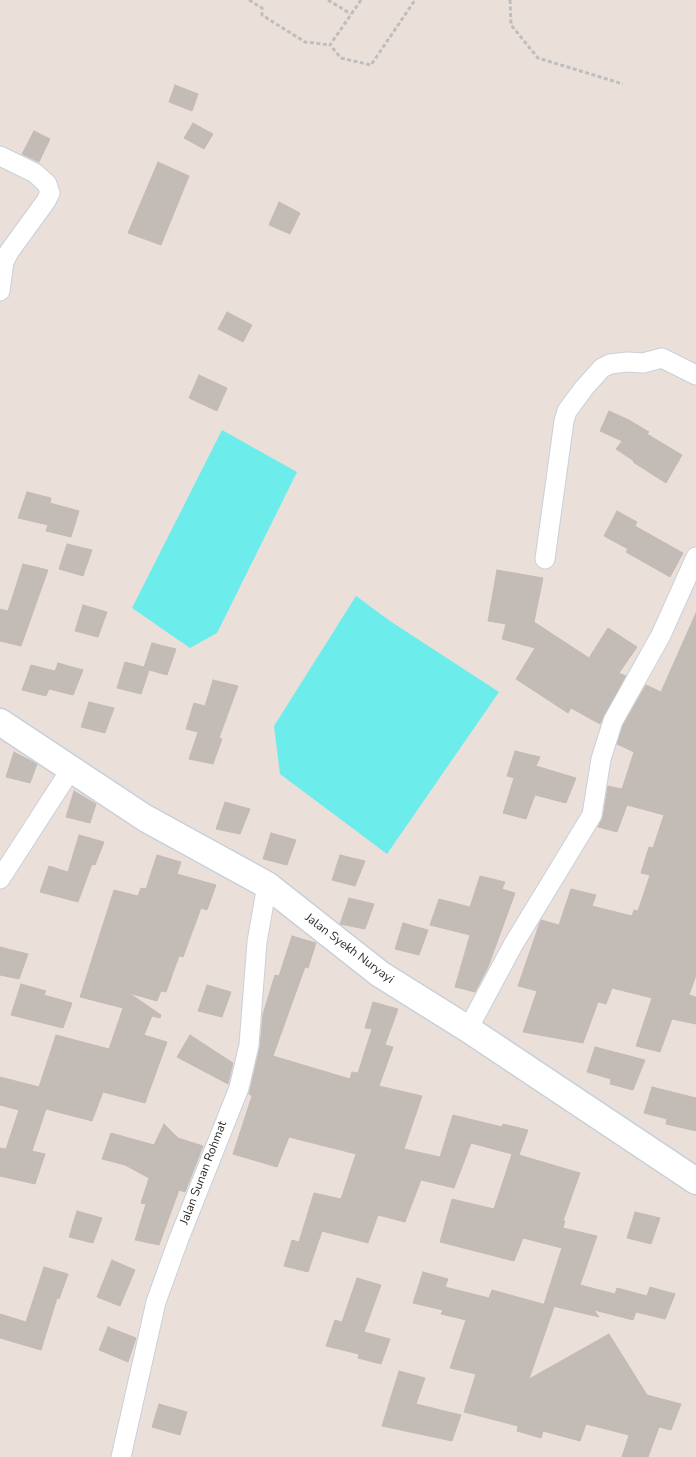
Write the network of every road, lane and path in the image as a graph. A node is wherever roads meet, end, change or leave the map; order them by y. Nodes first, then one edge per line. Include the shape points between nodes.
1 (248, 0) edge
2 (328, 0) edge
3 (362, 0) edge
4 (415, 0) edge
5 (510, 0) edge
6 (351, 14) junction
7 (330, 45) junction
8 (623, 84) dead end
9 (0, 156) edge
10 (0, 291) edge
11 (696, 375) edge
12 (696, 557) edge
13 (545, 558) dead end
14 (0, 722) edge
15 (71, 769) junction
16 (0, 879) edge
17 (267, 885) junction
18 (468, 1029) junction
19 (696, 1181) edge
20 (121, 1457) edge

1 - 7 path via 262,8 262,15 305,42
2 - 6 path
3 - 6 path
4 - 7 path via 371,64 341,58
5 - 8 path via 511,25 538,58
6 - 7 path
9 - 10 street via 34,173 47,184 50,193 9,252 4,262
11 - 13 street via 662,358 642,363 627,362 602,368 584,388 567,410 564,421
12 - 18 street via 662,635 613,721 601,759 592,814 513,945
14 - 15 main road, Jalan Syekh Nuryayi
15 - 16 street
15 - 17 main road, Jalan Syekh Nuryayi via 146,818
17 - 18 main road, Jalan Syekh Nuryayi via 380,974
17 - 20 street, Jalan Sunan Rohmat via 257,942 249,1045 239,1088 156,1302
18 - 19 main road, Jalan Syekh Nuryayi

